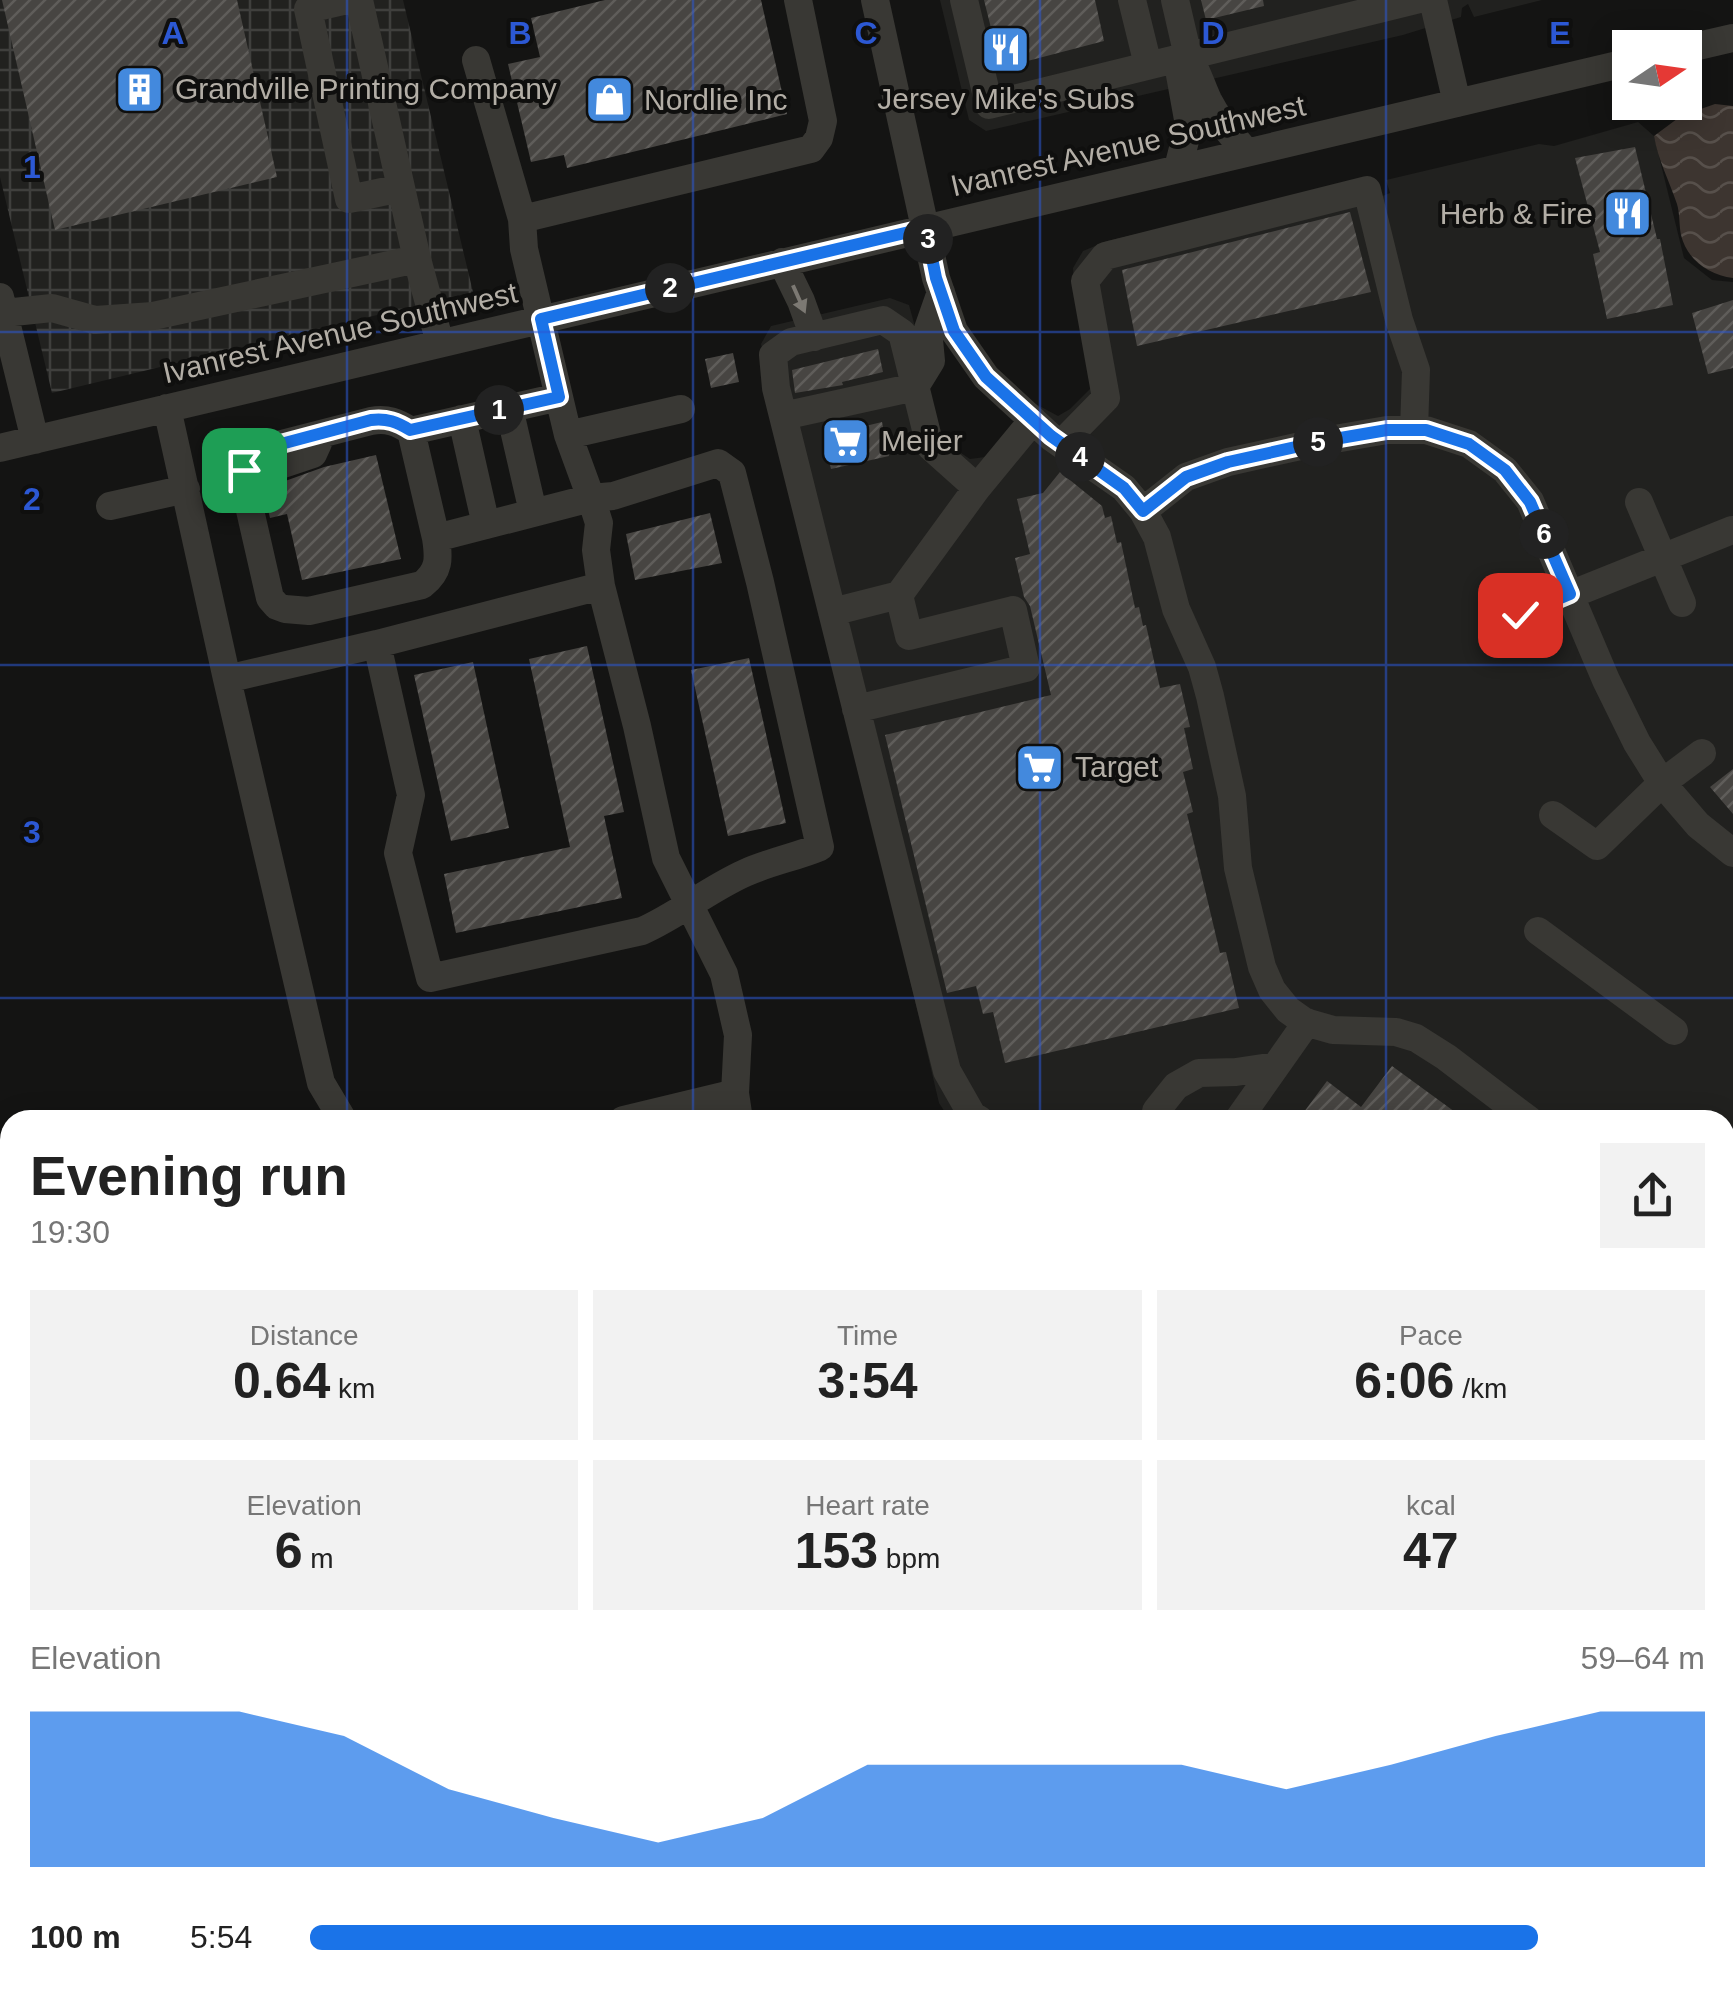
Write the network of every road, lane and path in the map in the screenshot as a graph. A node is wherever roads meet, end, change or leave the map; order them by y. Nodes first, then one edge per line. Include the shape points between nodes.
1 (347, 0) edge
2 (359, 0) edge
3 (798, 0) edge
4 (875, 0) edge
5 (964, 0) edge
6 (1132, 0) edge
7 (1175, 0) edge
8 (1416, 0) edge
9 (1434, 0) edge
10 (1733, 38) edge
11 (1702, 46) edge
12 (1188, 56) junction
13 (476, 60) dead end
14 (1148, 66) junction
15 (1612, 66) edge
16 (1457, 103) junction
17 (1246, 152) junction
18 (1178, 168) junction
19 (401, 188) junction
20 (522, 219) junction
21 (926, 228) junction
22 (416, 259) junction
23 (782, 262) junction
24 (941, 292) junction
25 (2, 304) edge
26 (541, 319) junction
27 (814, 337) junction
28 (440, 343) junction
29 (914, 386) junction
30 (559, 397) junction
31 (167, 408) junction
32 (509, 408) junction
33 (681, 409) dead end
34 (783, 416) junction
35 (462, 419) junction
36 (1033, 420) junction
37 (410, 430) junction
38 (1414, 430) junction
39 (568, 435) junction
40 (35, 440) junction
41 (1061, 444) junction
42 (0, 448) edge
43 (186, 488) junction
44 (977, 488) junction
45 (590, 498) junction
46 (1640, 502) dead end
47 (110, 506) dead end
48 (1143, 511) junction
49 (533, 512) junction
50 (486, 524) junction
51 (1732, 530) edge
52 (436, 538) junction
53 (1662, 557) junction
54 (601, 586) junction
55 (1570, 594) junction
56 (898, 595) junction
57 (1682, 603) dead end
58 (832, 612) junction
59 (1520, 615) dead end
60 (378, 644) junction
61 (227, 679) junction
62 (856, 709) junction
63 (1702, 753) dead end
64 (1662, 783) junction
65 (1553, 814) dead end
66 (1733, 853) edge
67 (690, 905) junction
68 (1538, 930) dead end
69 (1306, 1022) junction
70 (1674, 1031) dead end
71 (1276, 1066) junction
72 (737, 1107) edge
73 (337, 1110) edge
74 (711, 1110) edge
75 (969, 1110) edge
76 (1157, 1110) edge
77 (1245, 1110) edge
78 (1515, 1110) edge

1 - 19 street via 308,9 348,199
2 - 19 street
3 - 20 street via 823,121 811,149
4 - 21 street
5 - 14 street via 989,105
6 - 14 street
7 - 12 street
8 - 12 street
9 - 16 street
10 - 11 street
12 - 14 street
12 - 17 street via 1222,123
12 - 18 street via 1180,75 1188,124
13 - 20 street
15 - 16 street, Ivanrest Avenue Southwest
16 - 17 street, Ivanrest Avenue Southwest
17 - 18 street, Ivanrest Avenue Southwest
18 - 21 street, Ivanrest Avenue Southwest
19 - 22 street
20 - 26 street
21 - 23 street, Ivanrest Avenue Southwest
21 - 24 street
22 - 25 street via 153,316 96,320
22 - 28 street
23 - 26 street, Ivanrest Avenue Southwest
23 -> 27 street
24 - 29 street via 928,328 931,361
24 - 36 street via 954,331 986,377
25 - 40 street
26 - 28 street, Ivanrest Avenue Southwest
26 - 30 street
27 - 29 street via 883,320 902,333
27 - 34 street via 772,354
28 - 31 street, Ivanrest Avenue Southwest
29 - 34 street
29 - 44 street via 930,446
30 - 32 street
30 - 39 street
31 - 40 street, Ivanrest Avenue Southwest
31 - 43 street
32 - 35 street
32 - 49 street
33 - 39 street
34 - 58 street
35 - 37 street
35 - 50 street
36 - 41 street
36 - 44 street
37 - 52 street
37 - 52 street via 383,419 255,452 247,460 244,477 270,598 285,609 309,611 422,585 436,572
38 - 41 street via 1416,370 1367,190 1105,256 1085,280 1106,398
38 - 48 street via 1228,462 1186,477
38 - 55 street via 1469,444 1505,470 1530,502
39 - 45 street
40 - 42 street, Ivanrest Avenue Southwest
41 - 48 street via 1124,488
43 - 47 street
43 - 61 street
44 - 56 street
45 - 49 street
45 - 54 street via 599,523
45 - 67 street via 718,463 732,473 760,582 820,847 745,873
46 - 53 street
48 - 69 street via 1210,696 1262,967 1272,990
49 - 50 street
50 - 52 street
51 - 53 street
53 - 55 street
53 - 57 street
54 - 60 street
54 - 67 street via 666,858
55 - 59 street
55 - 64 street via 1606,680
56 - 58 street
56 - 62 street via 908,636 1013,610 1026,668
58 - 62 street
60 - 61 street
60 - 67 street via 411,795 398,853 430,978 642,930
61 - 73 street via 321,1084
62 - 75 street via 946,1072
63 - 64 street
64 - 65 street via 1597,846
64 - 66 street via 1698,826
67 - 72 street via 724,974 738,1035
68 - 70 street
69 - 71 street
69 - 78 street via 1416,1038
71 - 76 street via 1199,1073 1176,1086
71 - 77 street
72 - 74 street

